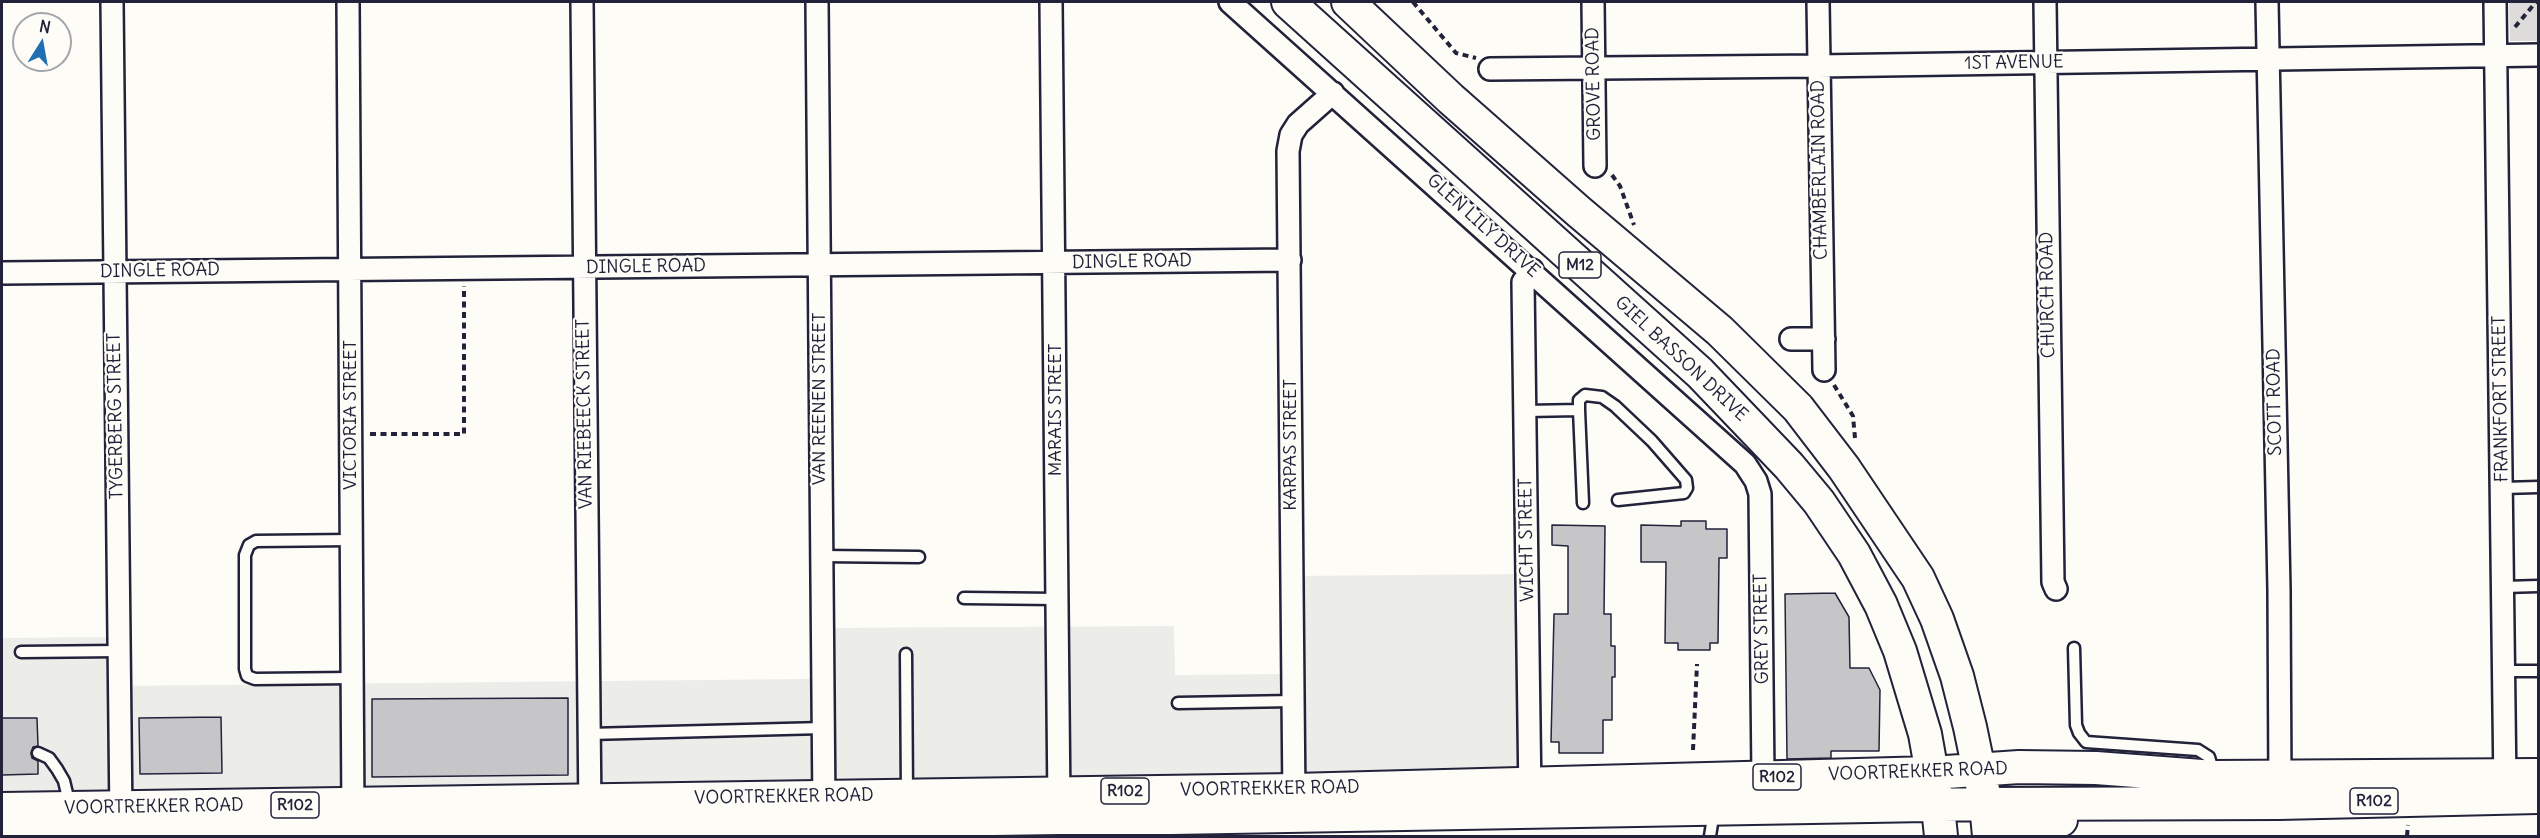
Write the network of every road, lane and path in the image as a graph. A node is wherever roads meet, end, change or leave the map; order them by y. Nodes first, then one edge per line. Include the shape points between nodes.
1 (112, 2) edge
2 (348, 2) edge
3 (582, 2) edge
4 (817, 2) edge
5 (1052, 2) edge
6 (1230, 2) edge
7 (1287, 2) edge
8 (1348, 2) edge
9 (1413, 2) edge
10 (1593, 2) edge
11 (1818, 2) edge
12 (2045, 2) edge
13 (2267, 2) edge
14 (2495, 2) edge
15 (2536, 2) edge
16 (2511, 32) dead end
17 (2495, 56) junction
18 (2538, 56) edge
19 (2268, 59) junction
20 (2045, 62) junction
21 (1486, 63) joint
22 (1818, 66) junction
23 (1594, 68) junction
24 (1334, 93) junction
25 (1601, 167) joint
26 (1636, 235) dead end
27 (1290, 260) junction
28 (1055, 263) junction
29 (819, 265) junction
30 (464, 268) junction
31 (584, 268) junction
32 (350, 269) junction
33 (1532, 270) junction
34 (114, 272) junction
35 (2, 273) edge
36 (1791, 339) dead end
37 (1824, 339) junction
38 (1829, 374) joint
39 (1579, 410) junction
40 (1526, 411) junction
41 (351, 435) junction
42 (1855, 442) dead end
43 (1756, 481) joint
44 (2538, 487) edge
45 (2502, 488) junction
46 (1618, 500) dead end
47 (1583, 503) dead end
48 (352, 540) junction
49 (820, 556) junction
50 (919, 557) dead end
51 (2538, 586) edge
52 (2504, 587) junction
53 (2056, 588) dead end
54 (964, 597) dead end
55 (1057, 599) junction
56 (2074, 648) dead end
57 (119, 651) junction
58 (21, 652) dead end
59 (906, 654) dead end
60 (1698, 664) dead end
61 (2504, 671) junction
62 (2538, 671) edge
63 (352, 678) junction
64 (1293, 701) junction
65 (1178, 703) dead end
66 (823, 728) junction
67 (589, 734) junction
68 (1693, 750) dead end
69 (38, 753) dead end
70 (1978, 770) junction
71 (1932, 773) junction
72 (2538, 774) edge
73 (1763, 777) junction
74 (2215, 777) junction
75 (2505, 786) junction
76 (2280, 790) junction
77 (907, 795) junction
78 (2538, 797) edge
79 (1530, 798) junction
80 (1294, 803) junction
81 (2153, 803) junction
82 (1986, 804) junction
83 (1059, 806) junction
84 (70, 808) junction
85 (2, 809) edge
86 (590, 813) junction
87 (1171, 815) edge
88 (353, 817) junction
89 (824, 818) edge
90 (1939, 822) edge
91 (2408, 823) dead end
92 (278, 824) edge
93 (1712, 824) edge
94 (109, 827) edge
95 (622, 831) edge
96 (493, 832) edge
97 (2, 834) edge
98 (1989, 837) edge
99 (2012, 837) edge
100 (2407, 837) edge

1 - 34 street, TYGERBERG STREET
2 - 32 street, VICTORIA STREET
3 - 31 street, VAN RIEBEECK STREET
4 - 29 street, VAN REENEN STREET
5 - 28 street, MARAIS STREET
6 - 24 street, GLEN LILY DRIVE
7 - 71 main road, GIEL BASSON DRIVE / M12 via 1700,373 1804,484 1854,554 1881,605 1900,651 1925,734
8 - 70 main road, M12 via 1485,129 1720,331 1798,408 1918,578 1957,676
9 - 21 path via 1456,54
10 - 23 street, GROVE ROAD
11 - 22 street, CHAMBERLAIN ROAD
12 - 20 street, CHURCH ROAD
13 - 19 street, SCOTT ROAD
14 - 17 street, FRANKFORT STREET
15 - 16 path
17 - 18 street, 1ST AVENUE
17 - 19 street, 1ST AVENUE
17 - 45 street, FRANKFORT STREET
19 - 20 street, 1ST AVENUE
19 - 76 street, SCOTT ROAD
20 - 22 street, 1ST AVENUE
20 - 53 street, CHURCH ROAD
21 - 23 street, 1ST AVENUE
22 - 23 street, 1ST AVENUE
22 - 37 street, CHAMBERLAIN ROAD
23 - 25 street, GROVE ROAD
24 - 27 street, KARPAS STREET via 1291,135
24 - 33 street, GLEN LILY DRIVE
25 - 26 path via 1620,186
27 - 28 street, DINGLE ROAD
27 - 64 street, KARPAS STREET
28 - 29 street, DINGLE ROAD
28 - 55 street, MARAIS STREET
29 - 31 street, DINGLE ROAD
29 - 49 street, VAN REENEN STREET
30 - 31 street, DINGLE ROAD
30 - 32 street, DINGLE ROAD
30 - 41 path via 464,434
31 - 67 street, VAN RIEBEECK STREET
32 - 34 street, DINGLE ROAD
32 - 41 street, VICTORIA STREET
33 - 40 street, WICHT STREET via 1522,282
33 - 43 street, GLEN LILY DRIVE via 1745,464
34 - 35 street, DINGLE ROAD
34 - 57 street, TYGERBERG STREET
36 - 37 street
37 - 38 street, CHAMBERLAIN ROAD
38 - 42 path via 1853,416
39 - 40 lane
39 - 46 lane via 1579,400 1585,395 1602,397 1652,441 1686,480 1684,493
39 - 47 lane
40 - 79 street, WICHT STREET
41 - 48 street, VICTORIA STREET
43 - 73 street, GREY STREET via 1760,495
44 - 45 lane
45 - 52 street, FRANKFORT STREET
48 - 63 street, VICTORIA STREET
48 - 63 lane via 256,541 249,545 245,555 245,669 247,676 255,679
49 - 50 lane
49 - 66 street, VAN REENEN STREET
51 - 52 lane
52 - 61 street, FRANKFORT STREET
54 - 55 lane
55 - 83 street, MARAIS STREET
56 - 74 lane via 2076,724 2086,742 2198,750 2209,757
57 - 58 lane
57 - 94 street, TYGERBERG STREET
59 - 77 lane
60 - 68 path
61 - 62 lane
61 - 75 street, FRANKFORT STREET
63 - 88 street, VICTORIA STREET
64 - 65 lane
64 - 80 street, KARPAS STREET
66 - 67 lane
66 - 89 street, VAN REENEN STREET
67 - 86 street, VAN RIEBEECK STREET
69 - 84 lane via 49,758 64,781
70 - 71 main road, VOORTREKKER ROAD / R102
70 - 74 main road, VOORTREKKER ROAD / R102 via 2096,768
70 - 82 main road, M12
71 - 73 main road, VOORTREKKER ROAD / R102
71 - 90 main road, M12
72 - 75 main road, VOORTREKKER ROAD / R102
73 - 79 main road, VOORTREKKER ROAD / R102
74 - 76 main road, VOORTREKKER ROAD / R102
75 - 76 main road, VOORTREKKER ROAD / R102
75 - 78 main road, VOORTREKKER ROAD / R102
76 - 81 main road, VOORTREKKER ROAD / R102
77 - 83 main road, VOORTREKKER ROAD / R102
77 - 89 main road, VOORTREKKER ROAD / R102
79 - 80 main road, VOORTREKKER ROAD / R102
79 - 93 main road, VOORTREKKER ROAD / R102
80 - 87 main road, VOORTREKKER ROAD / R102
81 - 82 main road, VOORTREKKER ROAD / R102
81 - 99 main road via 2107,817 2026,822
82 - 90 main road, VOORTREKKER ROAD / R102
82 - 98 main road, M12
83 - 87 main road, VOORTREKKER ROAD / R102
83 - 89 main road, VOORTREKKER ROAD / R102
84 - 85 main road, VOORTREKKER ROAD / R102
84 - 94 main road, VOORTREKKER ROAD / R102
86 - 88 main road, VOORTREKKER ROAD / R102
86 - 89 main road, VOORTREKKER ROAD / R102
86 - 95 main road, VOORTREKKER ROAD / R102
86 - 96 main road, VOORTREKKER ROAD / R102
88 - 92 main road, VOORTREKKER ROAD / R102
88 - 96 main road, VOORTREKKER ROAD / R102
89 - 95 main road, VOORTREKKER ROAD / R102
90 - 93 main road, VOORTREKKER ROAD / R102
91 - 100 path
92 - 94 main road, VOORTREKKER ROAD / R102
94 - 97 main road, VOORTREKKER ROAD / R102

